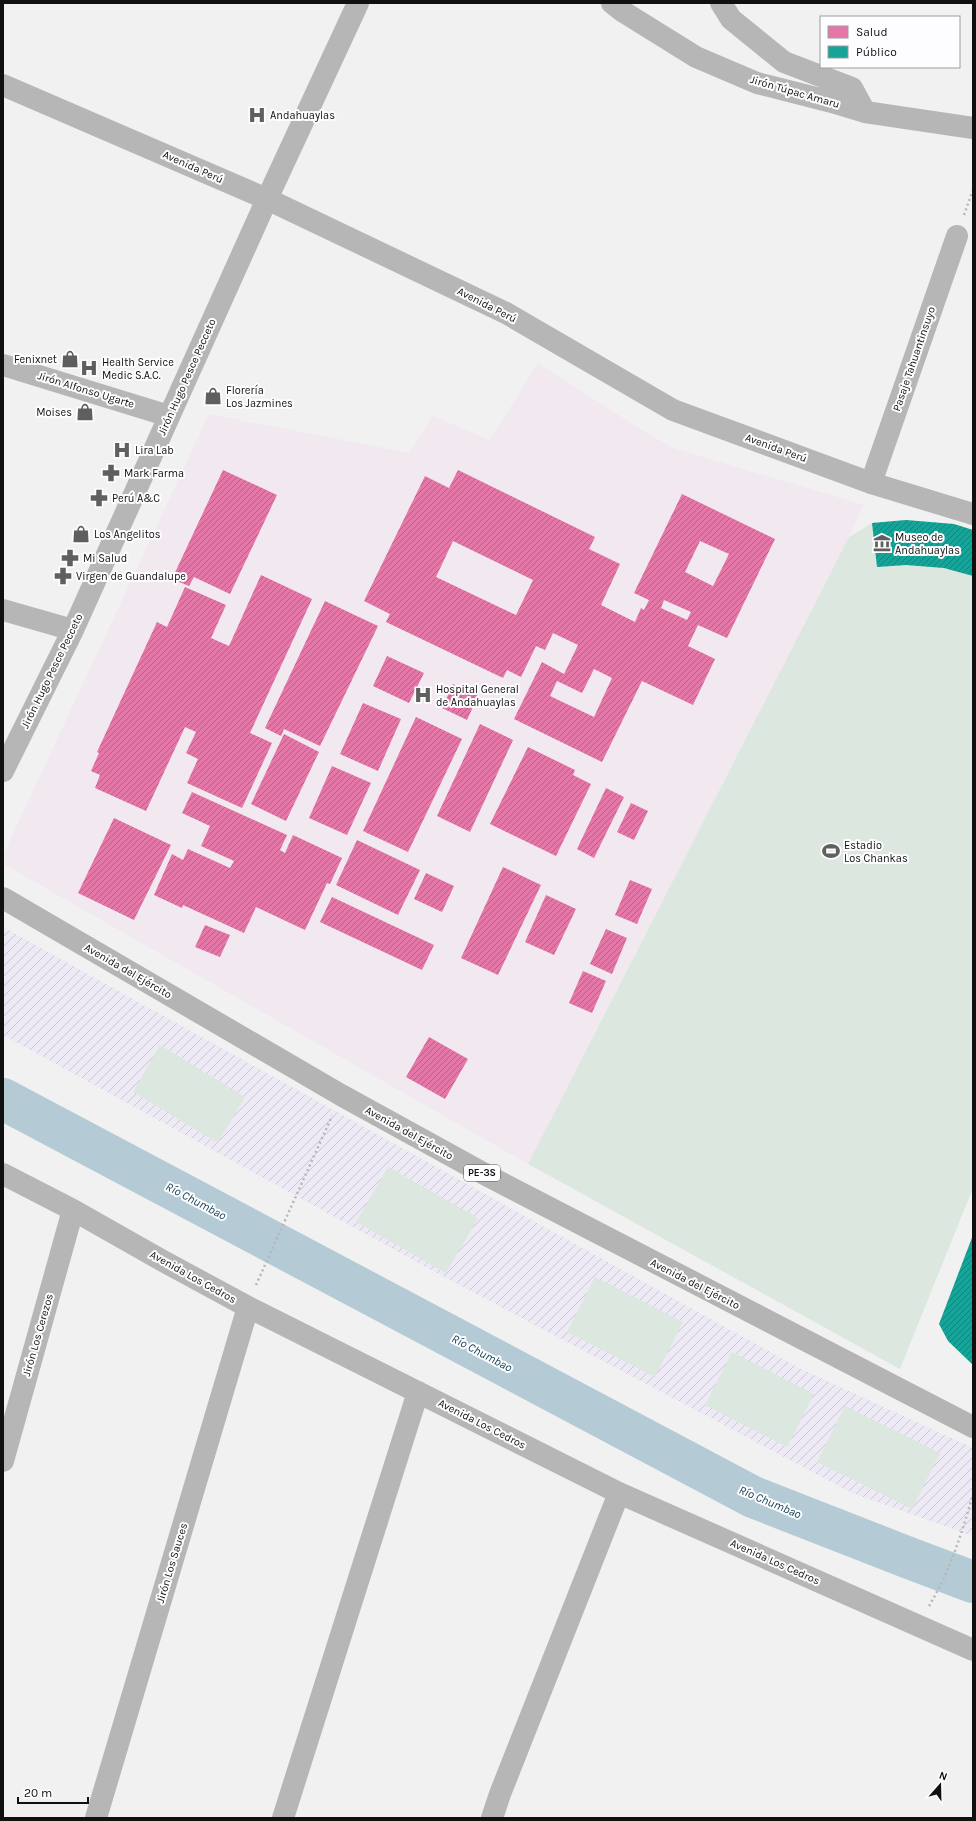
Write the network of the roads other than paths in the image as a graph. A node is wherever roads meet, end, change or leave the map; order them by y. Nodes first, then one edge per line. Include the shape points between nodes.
1 (358, 3) edge
2 (612, 3) edge
3 (721, 3) edge
4 (3, 85) edge
5 (865, 112) junction
6 (973, 128) edge
7 (267, 199) junction
8 (957, 236) dead end
9 (3, 365) edge
10 (169, 416) junction
11 (871, 483) junction
12 (973, 514) edge
13 (3, 610) edge
14 (73, 630) junction
15 (3, 771) edge
16 (3, 898) edge
17 (3, 1174) edge
18 (73, 1210) junction
19 (248, 1307) junction
20 (418, 1392) junction
21 (973, 1427) edge
22 (3, 1460) edge
23 (619, 1493) junction
24 (973, 1650) edge
25 (96, 1818) edge
26 (283, 1818) edge
27 (492, 1818) edge

1 - 7 street, Jirón Hugo Pesce Pecceto
2 - 5 street, Jirón Túpac Amaru via 696,57 750,80
3 - 5 street via 731,19 784,62 852,88
4 - 7 street, Avenida Perú
5 - 6 street, Jirón Túpac Amaru
7 - 10 street, Jirón Hugo Pesce Pecceto
7 - 11 street, Avenida Perú via 506,313 673,410
8 - 11 street, Pasaje Tahuantinsuyo
9 - 10 street, Jirón Alfonso Ugarte
10 - 14 street, Jirón Hugo Pesce Pecceto
11 - 12 street, Avenida Perú
13 - 14 street
14 - 15 street, Jirón Hugo Pesce Pecceto
16 - 21 highway, Avenida del Ejército / PE-3S via 341,1095 490,1177
17 - 18 street, Avenida Los Cedros
18 - 19 street, Avenida Los Cedros
18 - 22 street, Jirón Los Cerezos
19 - 20 street, Avenida Los Cedros
19 - 25 street, Jirón Los Sauces
20 - 23 street, Avenida Los Cedros
20 - 26 street
23 - 24 street, Avenida Los Cedros
23 - 27 street

